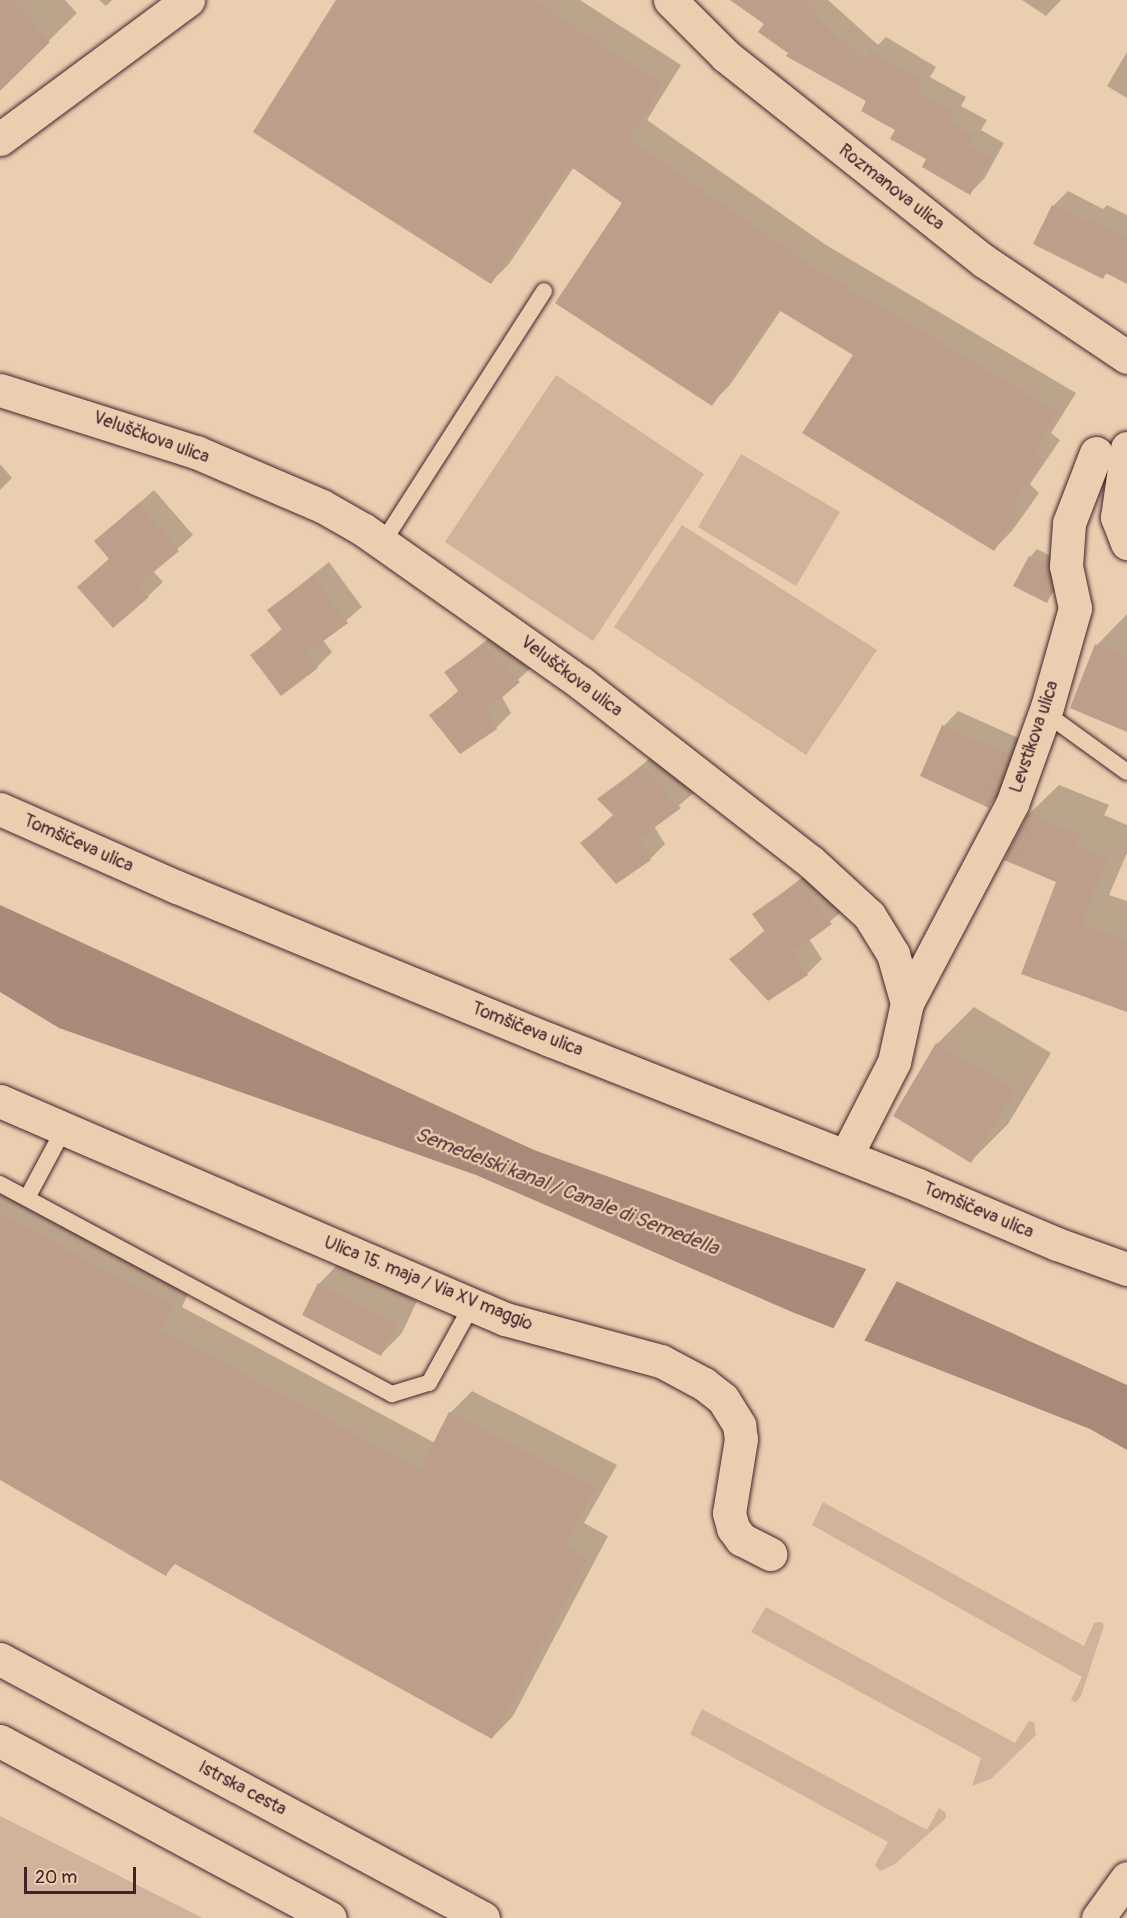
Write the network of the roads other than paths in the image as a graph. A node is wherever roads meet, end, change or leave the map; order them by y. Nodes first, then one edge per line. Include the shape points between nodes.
1 (188, 0) edge
2 (670, 0) edge
3 (0, 139) edge
4 (544, 291) dead end
5 (1127, 357) edge
6 (0, 390) edge
7 (1111, 450) edge
8 (383, 542) junction
9 (1127, 543) edge
10 (1044, 712) junction
11 (1127, 772) edge
12 (0, 809) edge
13 (907, 1003) junction
14 (0, 1101) edge
15 (63, 1131) junction
16 (846, 1156) junction
17 (0, 1184) edge
18 (27, 1198) junction
19 (1057, 1244) junction
20 (1127, 1269) edge
21 (1127, 1286) edge
22 (472, 1305) junction
23 (770, 1554) dead end
24 (0, 1659) edge
25 (5, 1746) edge
26 (1127, 1878) edge
27 (330, 1918) edge
28 (483, 1918) edge
29 (1098, 1918) edge

1 - 3 main road
2 - 5 main road, Rozmanova ulica via 726,56 984,261
4 - 8 lane
6 - 8 main road, Veluščkova ulica via 196,452 322,506
7 - 9 main road via 1117,517
7 - 10 main road, Levstikova ulica via 1069,523 1066,566 1075,608
8 - 13 main road, Veluščkova ulica via 581,683 810,861 869,915 893,954
10 - 11 lane
10 - 13 main road, Levstikova ulica via 1012,804
12 - 16 main road, Tomšičeva ulica via 177,887 550,1040
13 - 16 main road, Veluščkova ulica via 894,1062
14 - 15 main road, Ulica 15. maja / Via XV maggio
15 - 18 lane
15 - 22 main road, Ulica 15. maja / Via XV maggio
16 - 19 main road, Tomšičeva ulica
17 - 18 lane
18 - 22 lane via 392,1394 429,1383
19 - 20 main road
19 - 21 main road
22 - 23 main road, Ulica 15. maja / Via XV maggio via 505,1319 661,1361 723,1399 739,1425 741,1439 729,1513 733,1528 741,1539
24 - 28 main road, Istrska cesta
25 - 27 main road
26 - 29 main road

